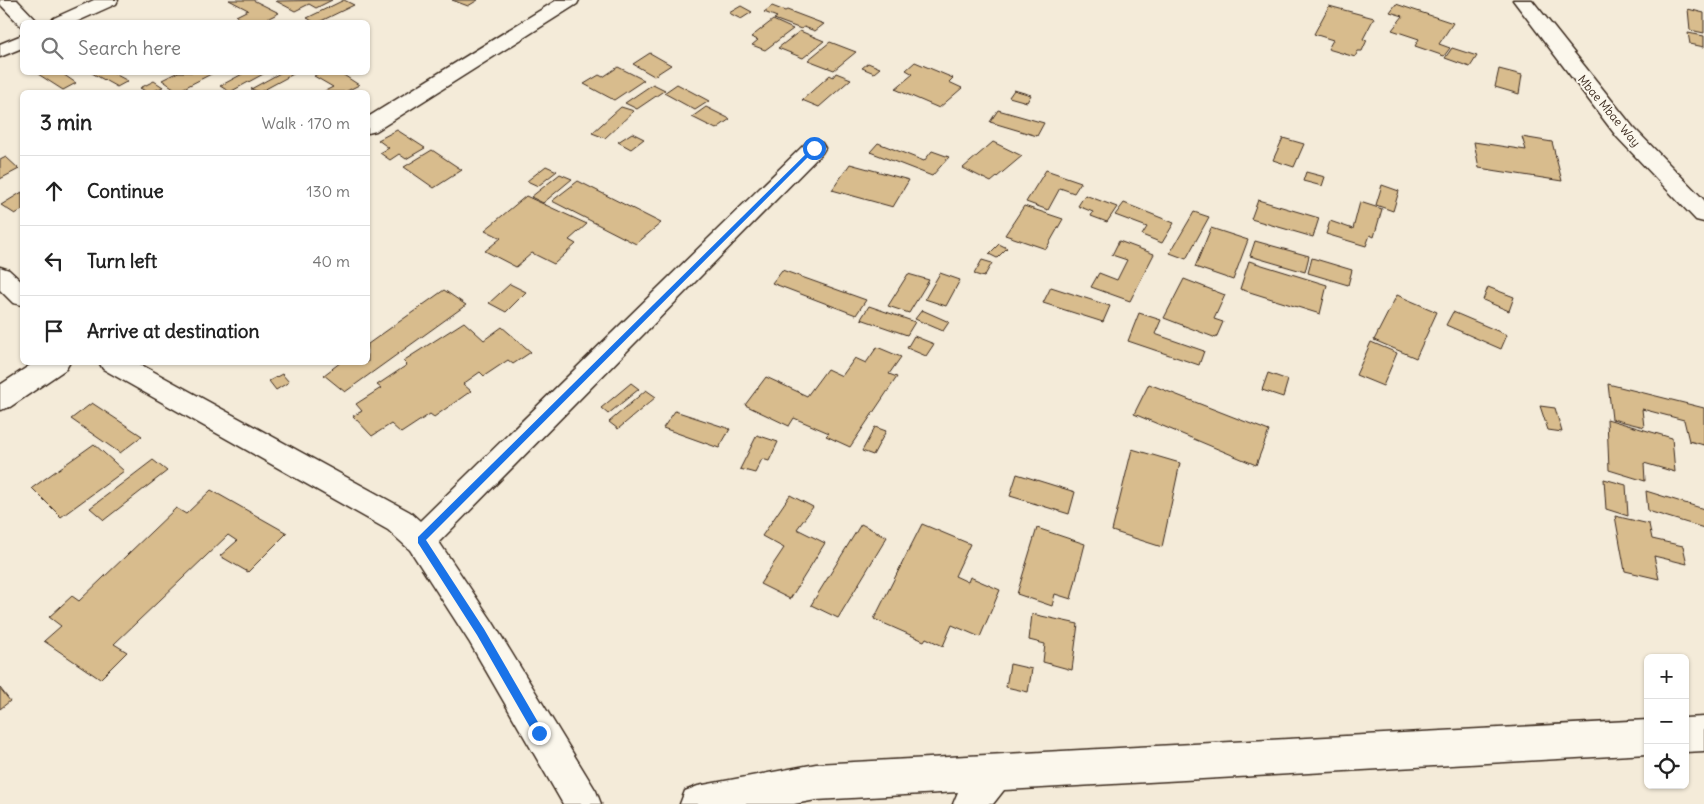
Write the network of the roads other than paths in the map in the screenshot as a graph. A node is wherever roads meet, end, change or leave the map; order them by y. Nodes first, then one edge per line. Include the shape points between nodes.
1 (7, 0) edge
2 (109, 0) edge
3 (570, 0) edge
4 (1522, 0) edge
5 (26, 20) edge
6 (65, 20) edge
7 (20, 42) edge
8 (0, 51) edge
9 (370, 125) edge
10 (814, 148) dead end
11 (1704, 214) edge
12 (0, 276) edge
13 (20, 294) edge
14 (53, 365) edge
15 (117, 365) edge
16 (0, 399) edge
17 (421, 540) junction
18 (1704, 734) edge
19 (1689, 735) edge
20 (1644, 737) edge
21 (995, 772) junction
22 (583, 804) edge
23 (698, 804) edge
24 (971, 804) edge

1 - 5 street
2 - 6 street
3 - 9 street
4 - 11 street, Mbae Mbae Way via 1625,132
7 - 8 street
10 - 17 street
12 - 13 street
14 - 16 street
15 - 17 street via 399,521
17 - 22 street via 481,632
18 - 19 street
20 - 21 street
21 - 23 street via 816,782
21 - 24 street

